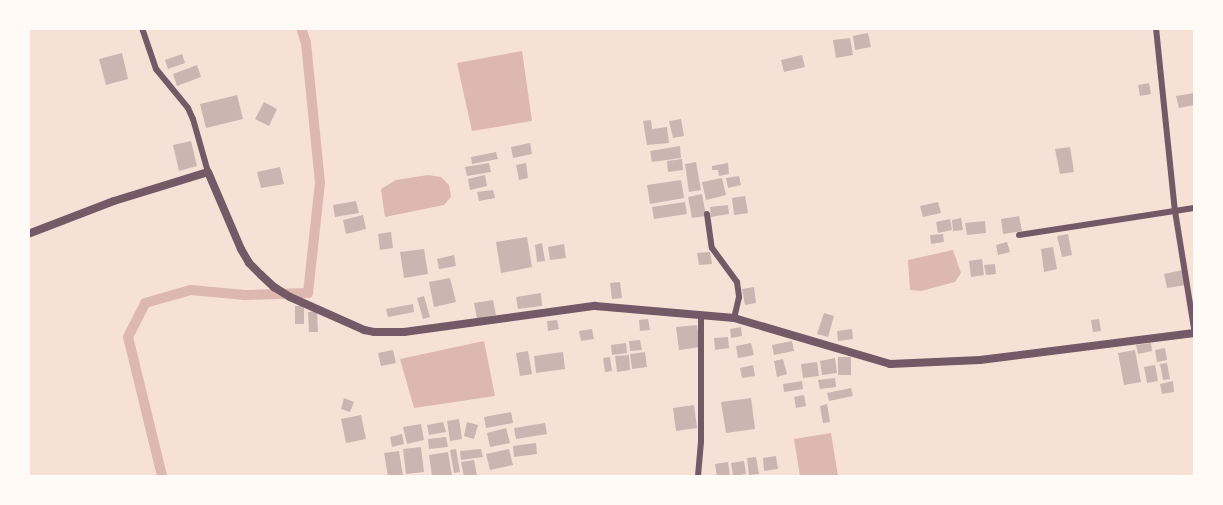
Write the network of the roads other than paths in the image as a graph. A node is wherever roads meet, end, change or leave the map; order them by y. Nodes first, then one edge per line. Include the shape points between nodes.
1 (142, 28) edge
2 (1156, 28) edge
3 (208, 172) junction
4 (1194, 208) edge
5 (1175, 212) junction
6 (707, 214) dead end
7 (28, 234) edge
8 (1019, 235) dead end
9 (701, 317) junction
10 (734, 318) junction
11 (1194, 328) edge
12 (1194, 333) edge
13 (698, 477) edge

1 - 3 street via 156,69 188,108
2 - 5 street
3 - 7 street via 114,201
3 - 9 street via 249,263 274,287 364,330 404,332 595,306
4 - 5 street
5 - 8 street
5 - 11 street
6 - 10 street via 712,248 737,282 739,297
9 - 10 street
9 - 13 street
10 - 12 street via 890,364 980,360

